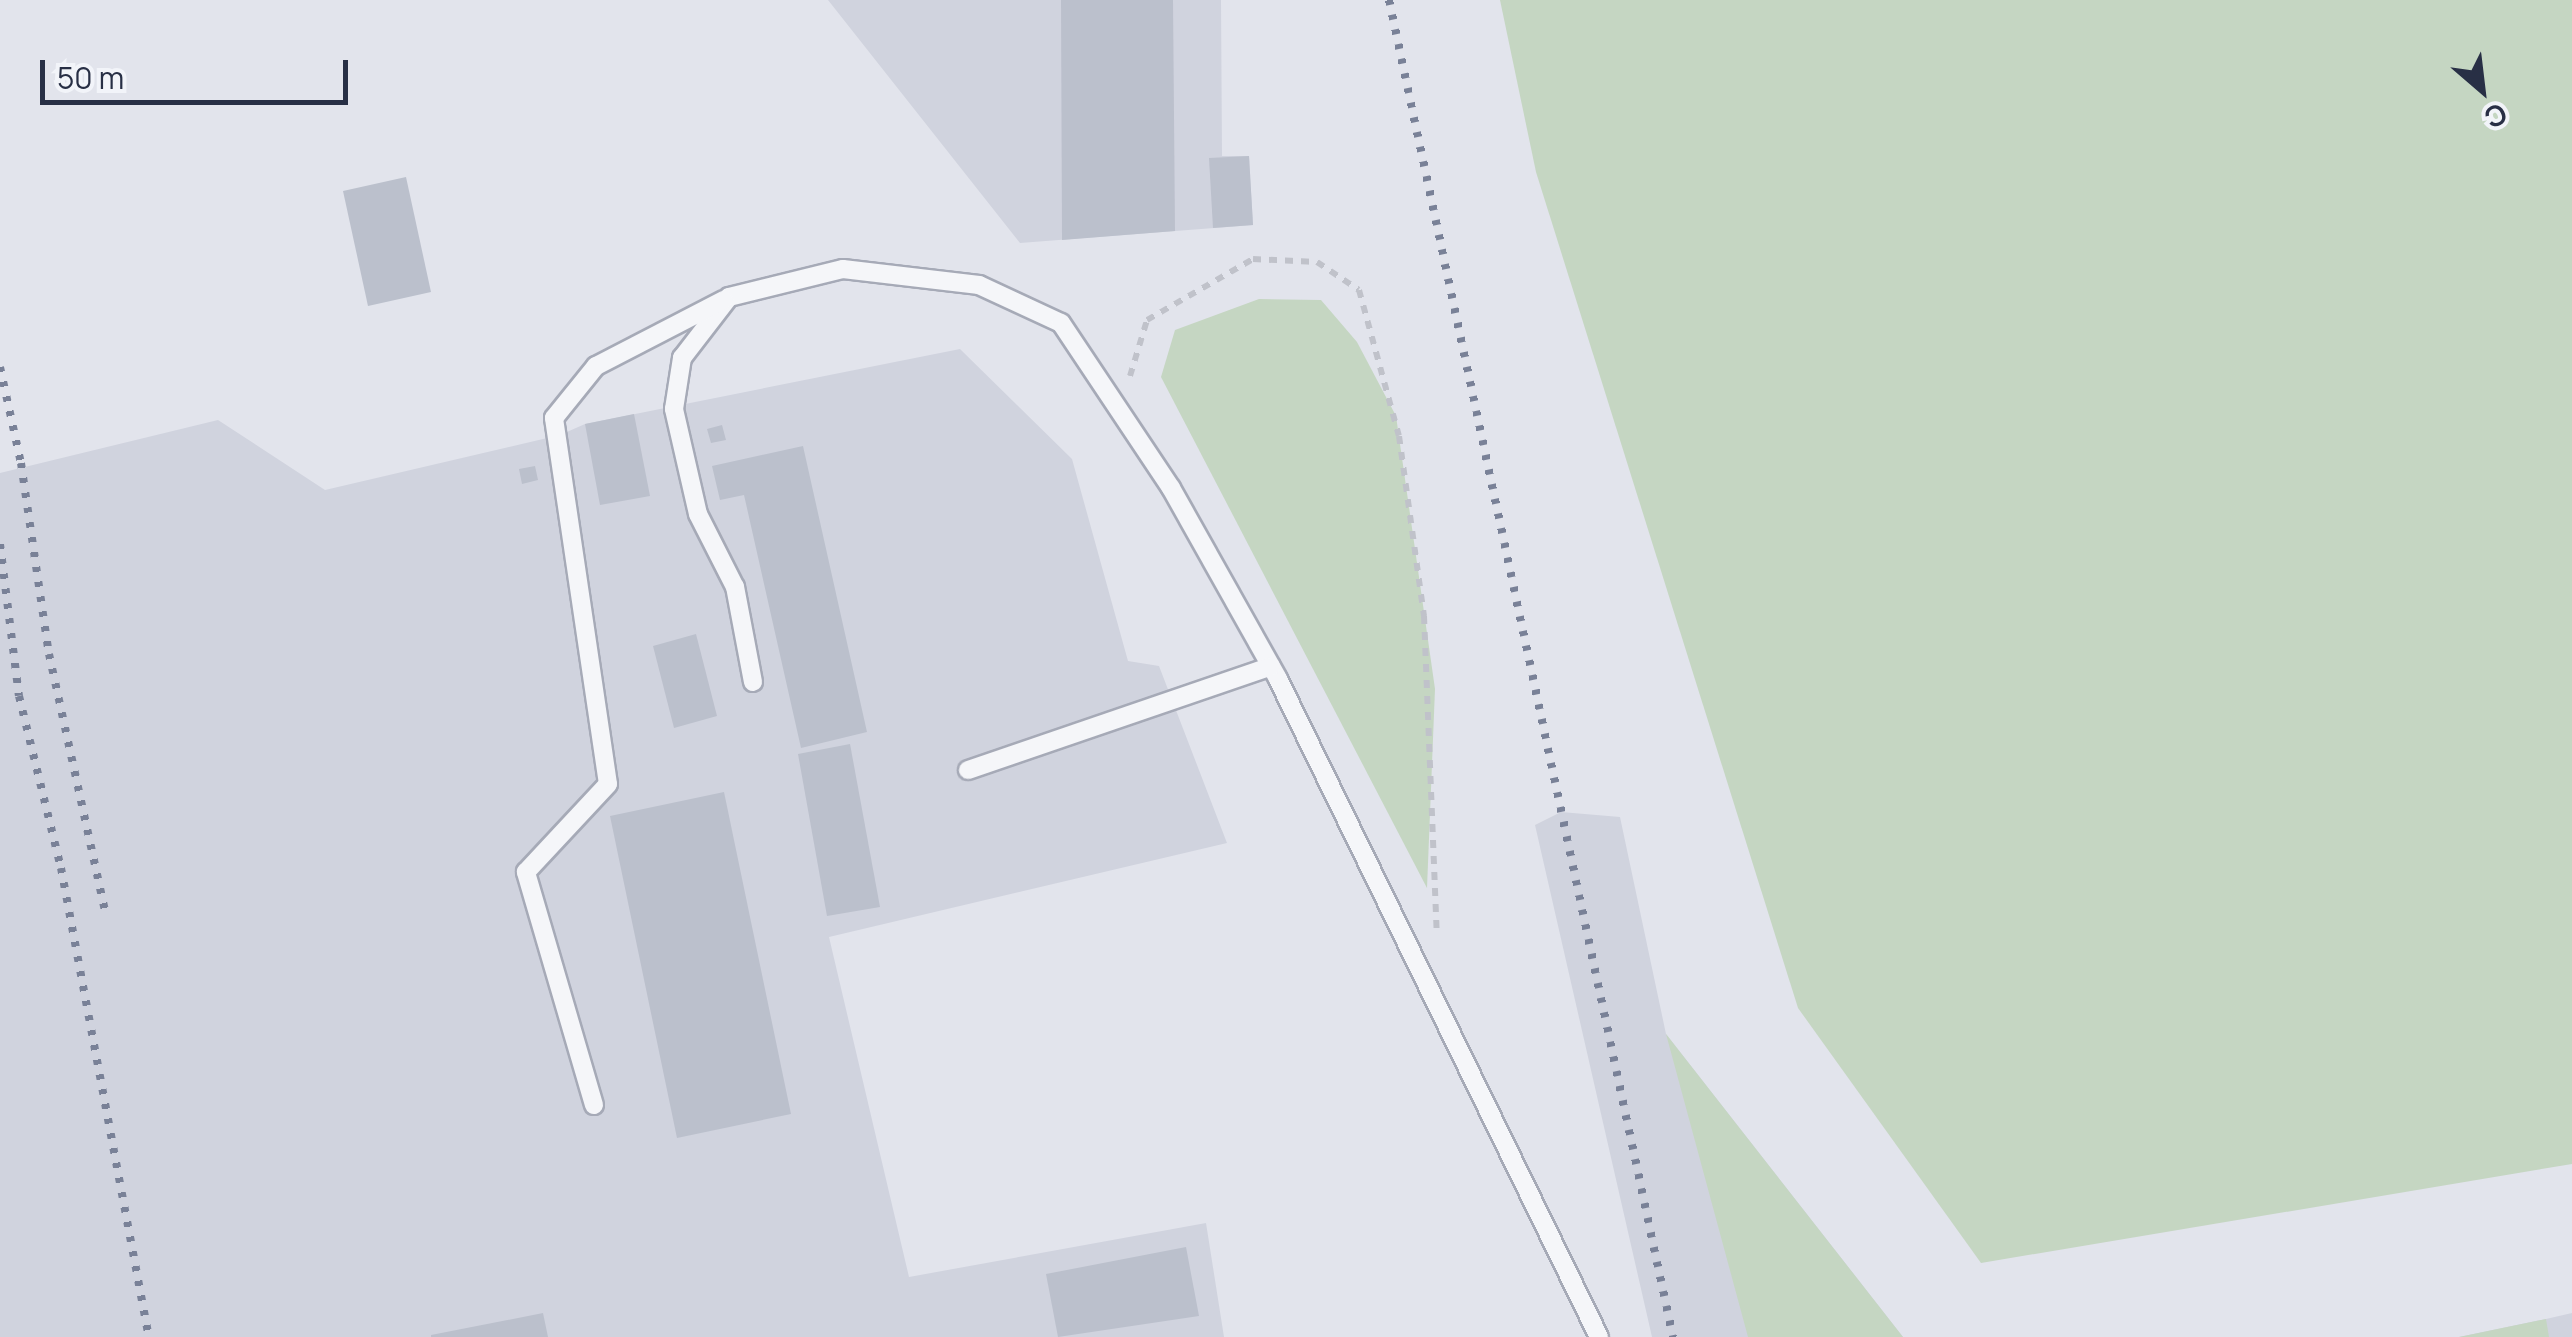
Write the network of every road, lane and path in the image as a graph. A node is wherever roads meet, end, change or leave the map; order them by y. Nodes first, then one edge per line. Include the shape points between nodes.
1 (729, 298) junction
2 (1119, 410) junction
3 (1271, 666) junction
4 (754, 682) dead end
5 (968, 770) dead end
6 (1437, 942) dead end
7 (594, 1105) dead end
8 (1599, 1337) edge

1 - 2 lane via 843,268 979,285 1060,323
1 - 4 lane via 682,358 674,408 698,514 735,588
1 - 7 lane via 596,366 554,418 608,784 526,872
2 - 3 lane
2 - 6 path via 1147,320 1253,259 1318,262 1360,290 1399,436 1424,616
3 - 5 lane
3 - 8 lane

